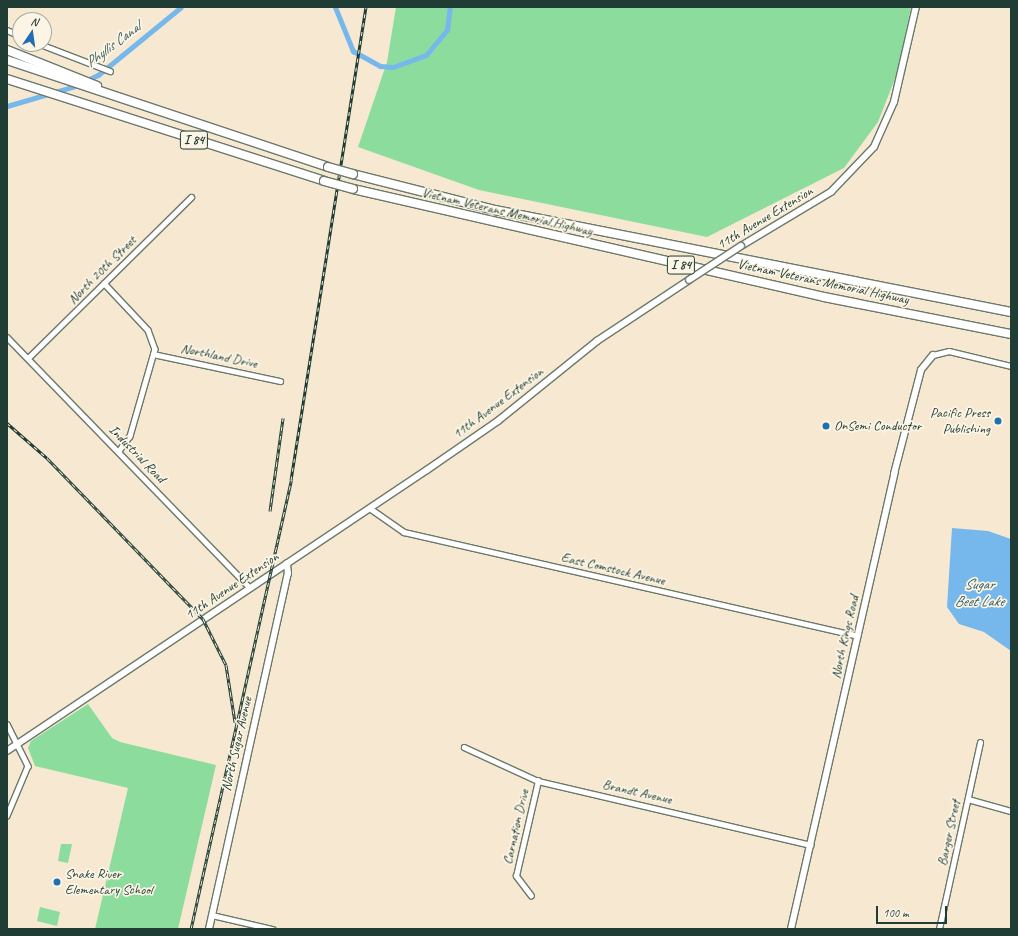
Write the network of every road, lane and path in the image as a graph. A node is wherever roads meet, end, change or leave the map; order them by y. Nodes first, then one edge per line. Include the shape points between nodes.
1 (916, 7) edge
2 (52, 49) edge
3 (7, 50) edge
4 (7, 60) edge
5 (110, 72) dead end
6 (68, 78) junction
7 (7, 79) edge
8 (7, 82) edge
9 (40, 91) junction
10 (162, 114) junction
11 (191, 197) dead end
12 (104, 283) junction
13 (1011, 312) edge
14 (1011, 334) edge
15 (7, 337) edge
16 (153, 354) junction
17 (933, 355) joint
18 (28, 358) junction
19 (1011, 366) edge
20 (280, 381) dead end
21 (119, 451) junction
22 (371, 509) junction
23 (287, 564) junction
24 (250, 588) junction
25 (857, 636) junction
26 (7, 724) edge
27 (980, 742) dead end
28 (18, 744) junction
29 (464, 747) dead end
30 (7, 751) edge
31 (538, 781) junction
32 (968, 799) junction
33 (1011, 811) edge
34 (7, 816) edge
35 (811, 845) junction
36 (531, 896) dead end
37 (212, 915) junction
38 (209, 929) edge
39 (272, 929) edge
40 (791, 929) edge
41 (939, 929) edge

1 - 22 street, 11th Avenue Extension, bridge via 894,102 874,147 837,188 741,246 597,341 498,421
2 - 5 street
3 - 6 highway
4 - 6 highway, I 84
6 - 10 highway via 95,85
6 - 10 highway, I 84 via 86,88
7 - 9 highway, Vietnam Veterans Memorial Highway / I 84
8 - 9 highway
9 - 14 highway, Vietnam Veterans Memorial Highway / I 84, bridge via 354,189 824,297
10 - 13 highway, Vietnam Veterans Memorial Highway / I 84, bridge via 328,167 495,210
11 - 12 street, North 20th Street
12 - 16 street via 148,330
12 - 18 street, North 20th Street
15 - 18 street, Industrial Road
16 - 20 street, Northland Drive
16 - 21 street via 130,436
17 - 19 street via 949,351
17 - 25 street, North Kings Road via 921,370
18 - 21 street, Industrial Road
21 - 24 street, Industrial Road
22 - 23 street, 11th Avenue Extension
22 - 25 street, East Comstock Avenue via 404,532
23 - 24 street, 11th Avenue Extension
23 - 37 street, North Sugar Avenue via 288,574
24 - 28 street, 11th Avenue Extension
25 - 35 street, North Kings Road
26 - 28 street
27 - 32 street, Barger Street
28 - 30 street, 11th Avenue Extension
28 - 34 street via 28,771
29 - 31 street, Brandt Avenue
31 - 35 street, Brandt Avenue
31 - 36 street, Carnation Drive via 516,876
32 - 33 street
32 - 41 street, Barger Street
35 - 40 street, North Kings Road
37 - 38 street, North Sugar Avenue
37 - 39 street

